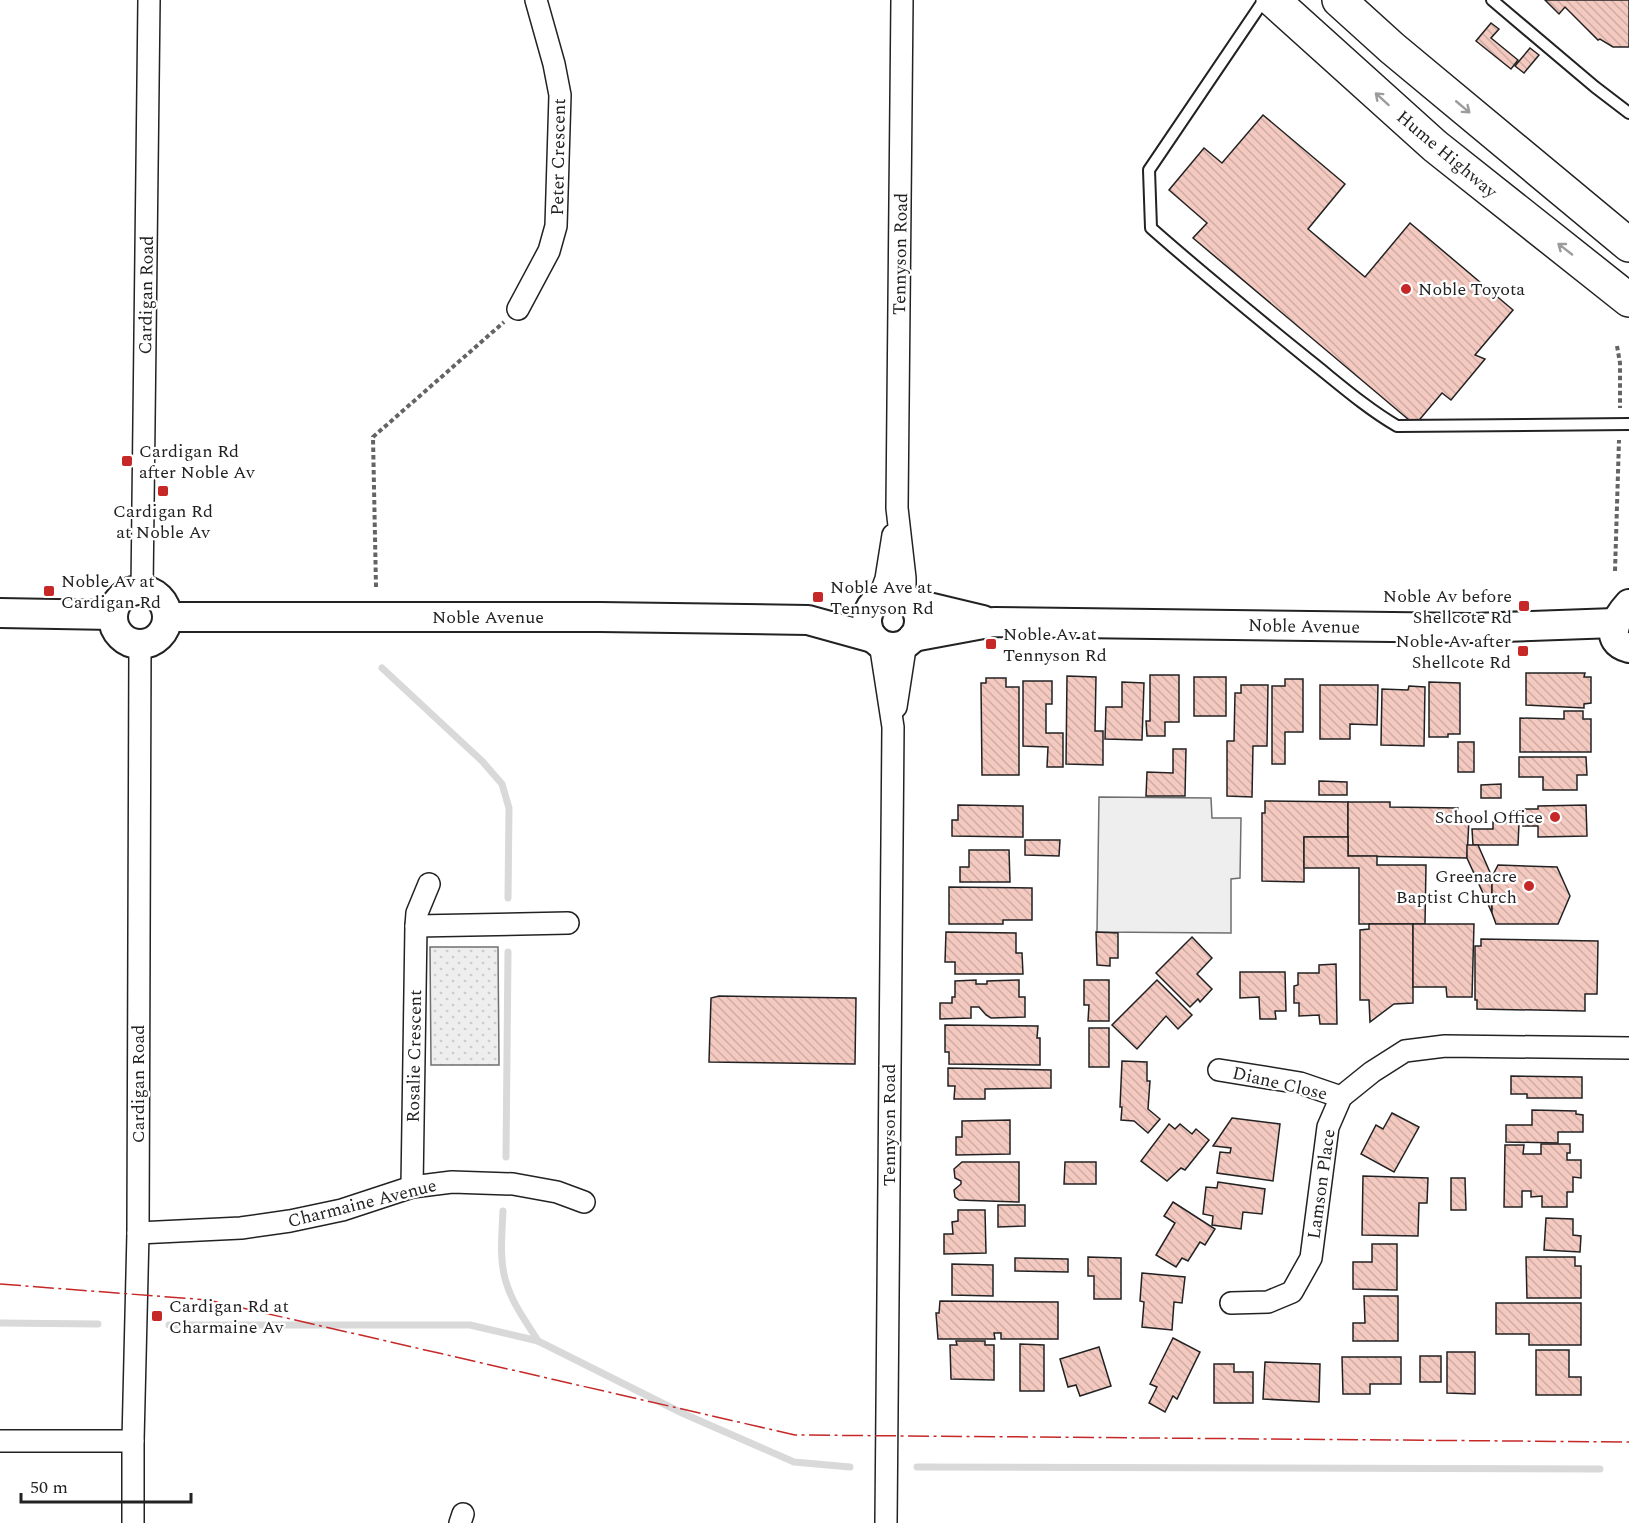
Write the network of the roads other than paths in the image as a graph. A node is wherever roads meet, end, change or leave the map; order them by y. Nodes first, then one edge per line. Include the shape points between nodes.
1 (149, 0) edge
2 (536, 0) edge
3 (902, 0) edge
4 (1264, 0) edge
5 (1273, 0) edge
6 (1339, 0) edge
7 (1492, 0) edge
8 (1629, 113) edge
9 (1629, 245) edge
10 (1629, 300) edge
11 (518, 309) road end
12 (1624, 424) edge
13 (142, 590) junction
14 (892, 601) junction
15 (0, 613) edge
16 (1622, 613) edge
17 (113, 615) junction
18 (167, 617) junction
19 (808, 620) junction
20 (993, 622) junction
21 (893, 640) junction
22 (140, 645) junction
23 (1629, 648) edge
24 (429, 884) dead end
25 (568, 923) dead end
26 (416, 926) junction
27 (1629, 1048) edge
28 (1219, 1070) dead end
29 (1341, 1097) junction
30 (411, 1187) junction
31 (584, 1202) dead end
32 (138, 1233) junction
33 (1231, 1303) dead end
34 (0, 1441) edge
35 (133, 1441) junction
36 (133, 1523) edge
37 (886, 1523) edge

1 - 13 street, Cardigan Road
2 - 11 street, Peter Crescent via 560,95 556,226 549,251
3 - 14 street, Tennyson Road via 897,508 905,578
4 - 12 lane via 1149,170 1151,228 1294,348 1397,426
10 -> 5 highway, Hume Highway via 1435,146
6 -> 9 highway
7 - 8 lane
13 - 17 street via 123,596
13 - 18 street via 160,599
14 - 19 street, Noble Avenue
14 - 20 street, Noble Avenue
14 - 21 street via 868,612 867,621 868,630
14 - 21 street via 917,611 918,620 917,629
15 - 17 street
16 - 20 street, Noble Avenue via 1473,628
16 - 23 street via 1613,629 1616,639
17 - 22 street via 119,635
18 - 19 street, Noble Avenue
18 - 22 street via 159,637
19 - 21 street, Noble Avenue
20 - 21 street, Noble Avenue
21 - 37 street, Tennyson Road
22 - 32 street, Cardigan Road
24 - 26 street, Rosalie Crescent
25 - 26 street
26 - 30 street, Rosalie Crescent
27 - 29 street, Lamson Place via 1445,1046 1405,1052
28 - 29 street, Diane Close via 1300,1083
29 - 33 street, Lamson Place via 1328,1127 1311,1258 1292,1292 1268,1302
30 - 31 street, Charmaine Avenue via 452,1182 513,1184 557,1191
30 - 32 street, Charmaine Avenue via 342,1210 290,1221 242,1228
32 - 35 street, Cardigan Road
34 - 35 street
35 - 36 street, Cardigan Road

